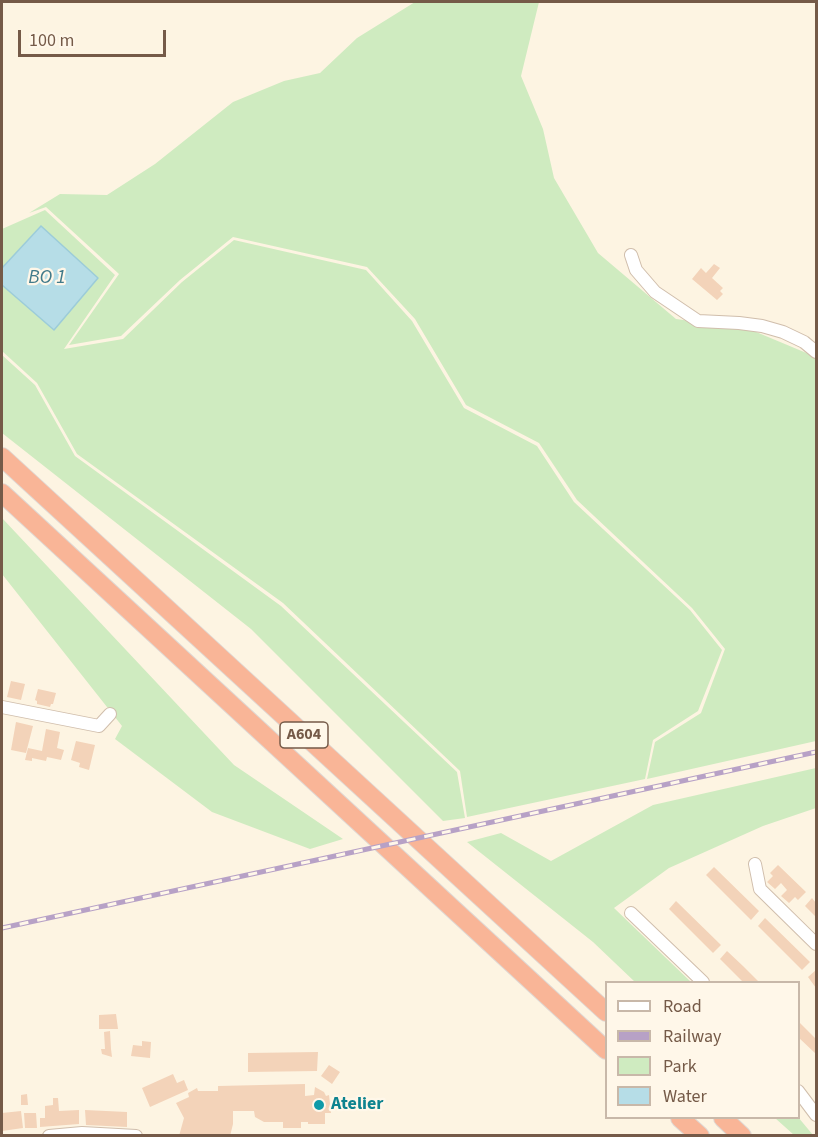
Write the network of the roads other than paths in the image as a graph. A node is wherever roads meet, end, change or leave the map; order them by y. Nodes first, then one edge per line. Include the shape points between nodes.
1 (632, 255) dead end
2 (816, 352) edge
3 (2, 457) edge
4 (2, 493) edge
5 (2, 707) edge
6 (110, 714) dead end
7 (755, 864) dead end
8 (631, 913) dead end
9 (816, 944) edge
10 (702, 981) edge
11 (605, 1011) edge
12 (605, 1049) edge
13 (800, 1094) edge
14 (816, 1115) edge
15 (681, 1119) edge
16 (724, 1119) edge
17 (100, 1135) edge
18 (49, 1136) edge
19 (136, 1136) edge
20 (700, 1136) edge
21 (742, 1136) edge

1 - 2 street via 636,270 656,292 698,321 762,326 804,342
3 - 11 highway, A604
4 - 12 highway, A604
5 - 6 street via 99,726
7 - 9 street via 760,889
8 - 10 street
13 - 14 street
15 - 20 highway
16 - 21 highway
17 - 18 street
17 - 19 street

